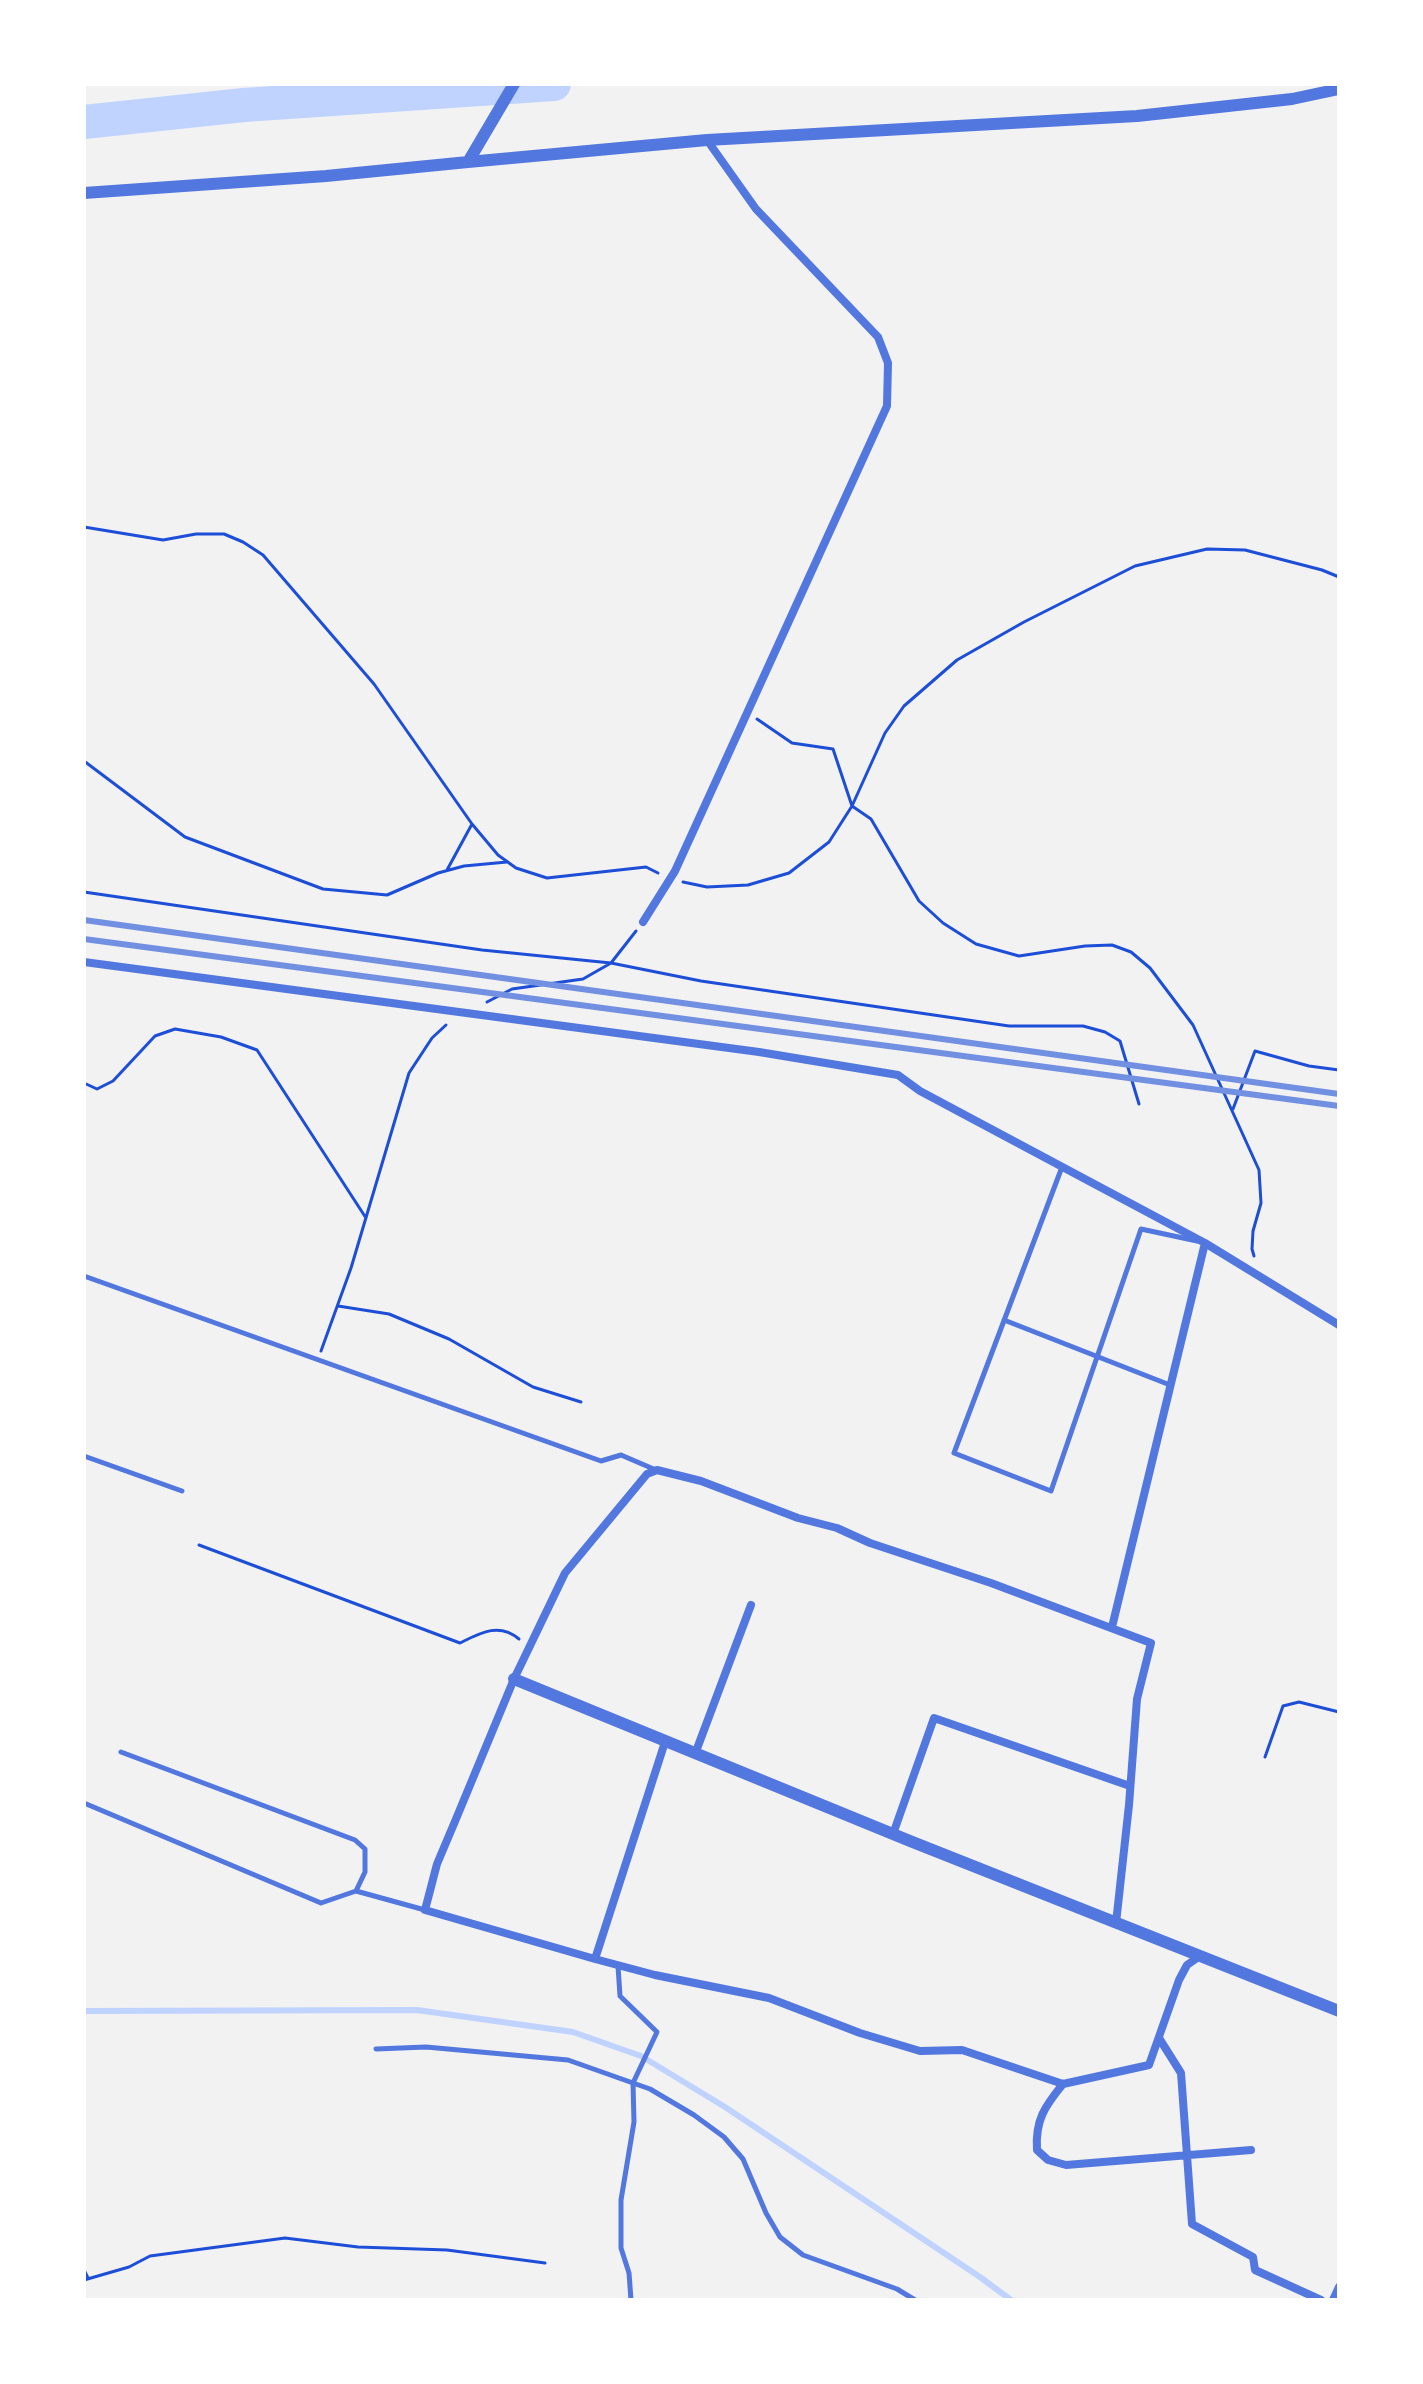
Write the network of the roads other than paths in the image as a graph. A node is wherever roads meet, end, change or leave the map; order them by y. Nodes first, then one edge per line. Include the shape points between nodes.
1 (514, 84) edge
2 (1339, 89) edge
3 (707, 140) junction
4 (468, 162) junction
5 (84, 193) edge
6 (643, 922) road end
7 (84, 962) edge
8 (1062, 1167) junction
9 (1205, 1243) junction
10 (84, 1276) edge
11 (1004, 1320) junction
12 (1339, 1325) edge
13 (1097, 1357) junction
14 (1171, 1386) junction
15 (84, 1456) edge
16 (657, 1470) junction
17 (182, 1491) dead end
18 (751, 1605) dead end
19 (1112, 1627) junction
20 (514, 1679) junction
21 (665, 1742) junction
22 (121, 1752) dead end
23 (695, 1754) junction
24 (1130, 1786) junction
25 (84, 1803) edge
26 (893, 1834) junction
27 (356, 1891) junction
28 (425, 1910) junction
29 (1116, 1923) junction
30 (1200, 1956) junction
31 (595, 1959) junction
32 (618, 1965) junction
33 (1339, 2011) edge
34 (1159, 2038) junction
35 (376, 2049) dead end
36 (633, 2083) junction
37 (1063, 2084) junction
38 (1251, 2150) dead end
39 (1187, 2155) junction
40 (1339, 2287) edge
41 (631, 2300) edge
42 (915, 2300) edge
43 (1321, 2300) edge
44 (1333, 2300) edge

1 - 4 street
2 - 3 street via 1137,116
3 - 4 street
3 - 6 street via 756,209 878,337 888,363 887,406 670,878
4 - 5 street
7 - 8 street via 898,1075
8 - 9 street
8 - 11 lane
9 - 12 street
9 - 13 lane via 1141,1229
9 - 14 street
10 - 16 lane via 601,1461 621,1455
11 - 13 lane
11 - 13 lane via 954,1453 1051,1491
13 - 14 lane
14 - 19 street
15 - 17 lane
16 - 19 street
16 - 20 street via 647,1474 565,1573
18 - 23 street
19 - 24 street via 1151,1643 1137,1699
20 - 21 street
20 - 28 street via 437,1864
21 - 23 street
21 - 31 street
22 - 27 lane via 355,1840 365,1849 365,1872
23 - 26 street
24 - 26 street via 934,1718
24 - 29 street
25 - 27 lane via 321,1903
26 - 29 street
27 - 28 lane
28 - 31 street
29 - 30 street
30 - 33 street
30 - 34 street via 1187,1965
31 - 32 street
32 - 36 lane via 620,1996 657,2032
32 - 37 street via 769,1998 920,2051 962,2050
34 - 37 street via 1149,2065
34 - 39 street via 1181,2073
35 - 36 lane via 426,2047 568,2060
36 - 41 lane via 634,2122 621,2200 621,2248
36 - 42 lane via 724,2137 743,2159 780,2237 803,2255
37 - 39 street via 1035,2130 1037,2150 1048,2160 1066,2165
38 - 39 street
39 - 43 street via 1192,2224 1253,2257 1255,2270
40 - 44 street

